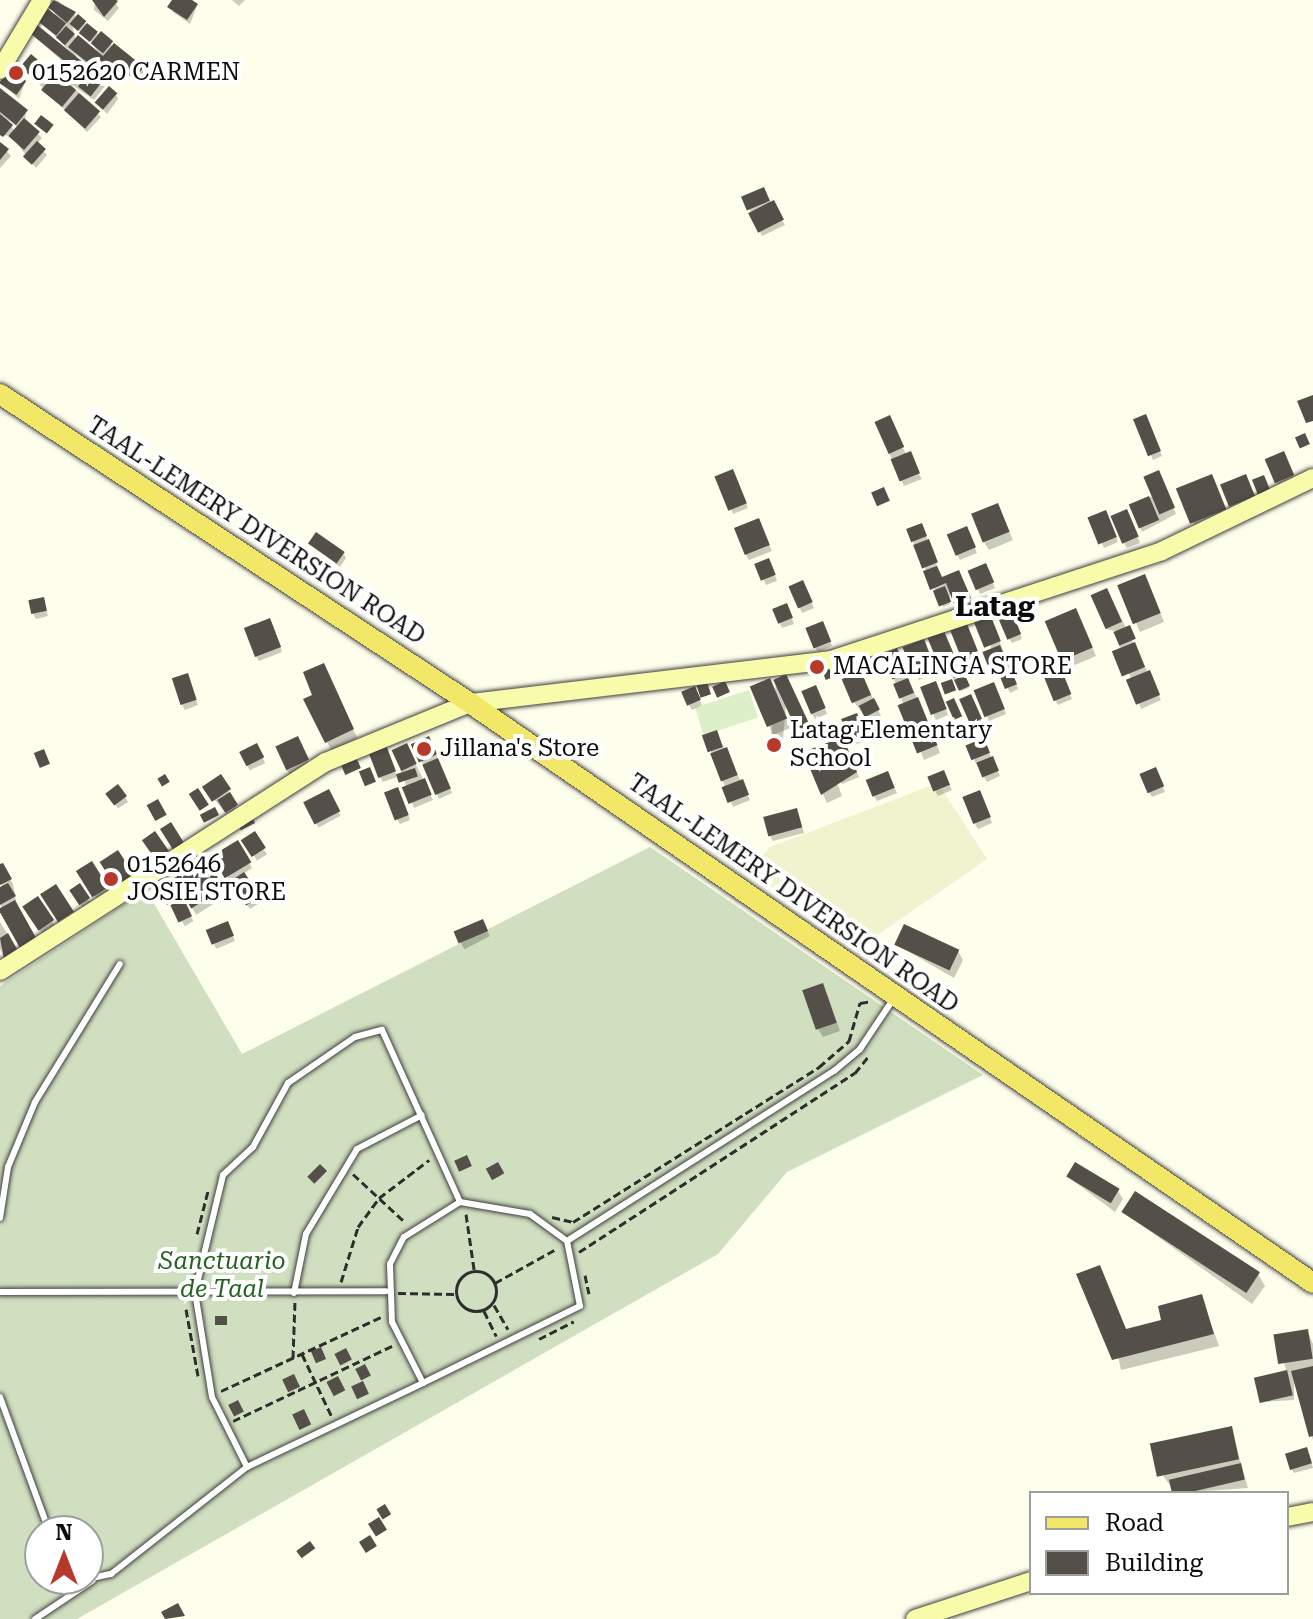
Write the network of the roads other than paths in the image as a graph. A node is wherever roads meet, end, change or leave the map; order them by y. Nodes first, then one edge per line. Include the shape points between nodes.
1 (42, 0) edge
2 (0, 70) edge
3 (0, 394) edge
4 (1313, 478) edge
5 (470, 703) junction
6 (120, 964) dead end
7 (0, 971) edge
8 (895, 996) junction
9 (422, 1115) junction
10 (0, 1165) edge
11 (8, 1167) junction
12 (460, 1202) junction
13 (0, 1218) edge
14 (567, 1241) junction
15 (1313, 1283) edge
16 (386, 1291) junction
17 (0, 1292) edge
18 (195, 1292) junction
19 (294, 1293) junction
20 (423, 1383) junction
21 (0, 1397) edge
22 (247, 1467) junction
23 (1313, 1512) edge
24 (43, 1515) edge
25 (1289, 1517) edge
26 (104, 1576) edge
27 (1029, 1582) edge
28 (68, 1595) edge
29 (35, 1619) edge
30 (915, 1619) edge

1 - 2 street
3 - 5 main road, TAAL-LEMERY DIVERSION ROAD
4 - 5 street via 1162,551 831,660
5 - 7 street via 326,762
5 - 8 main road, TAAL-LEMERY DIVERSION ROAD
6 - 11 lane via 35,1102
8 - 14 lane via 860,1049 834,1071
8 - 15 main road, TAAL-LEMERY DIVERSION ROAD
9 - 12 lane
9 - 18 lane via 382,1030 355,1037 288,1083 253,1147 223,1175
9 - 19 lane via 357,1149 306,1234
10 - 11 lane
11 - 13 lane
12 - 14 lane via 530,1214
12 - 16 lane via 404,1237
14 - 20 lane via 580,1306
16 - 19 lane
16 - 20 lane via 392,1322
17 - 18 lane
18 - 19 lane
18 - 22 lane via 212,1397
20 - 22 lane
21 - 24 lane
22 - 26 lane
23 - 25 street
27 - 30 street
28 - 29 lane

